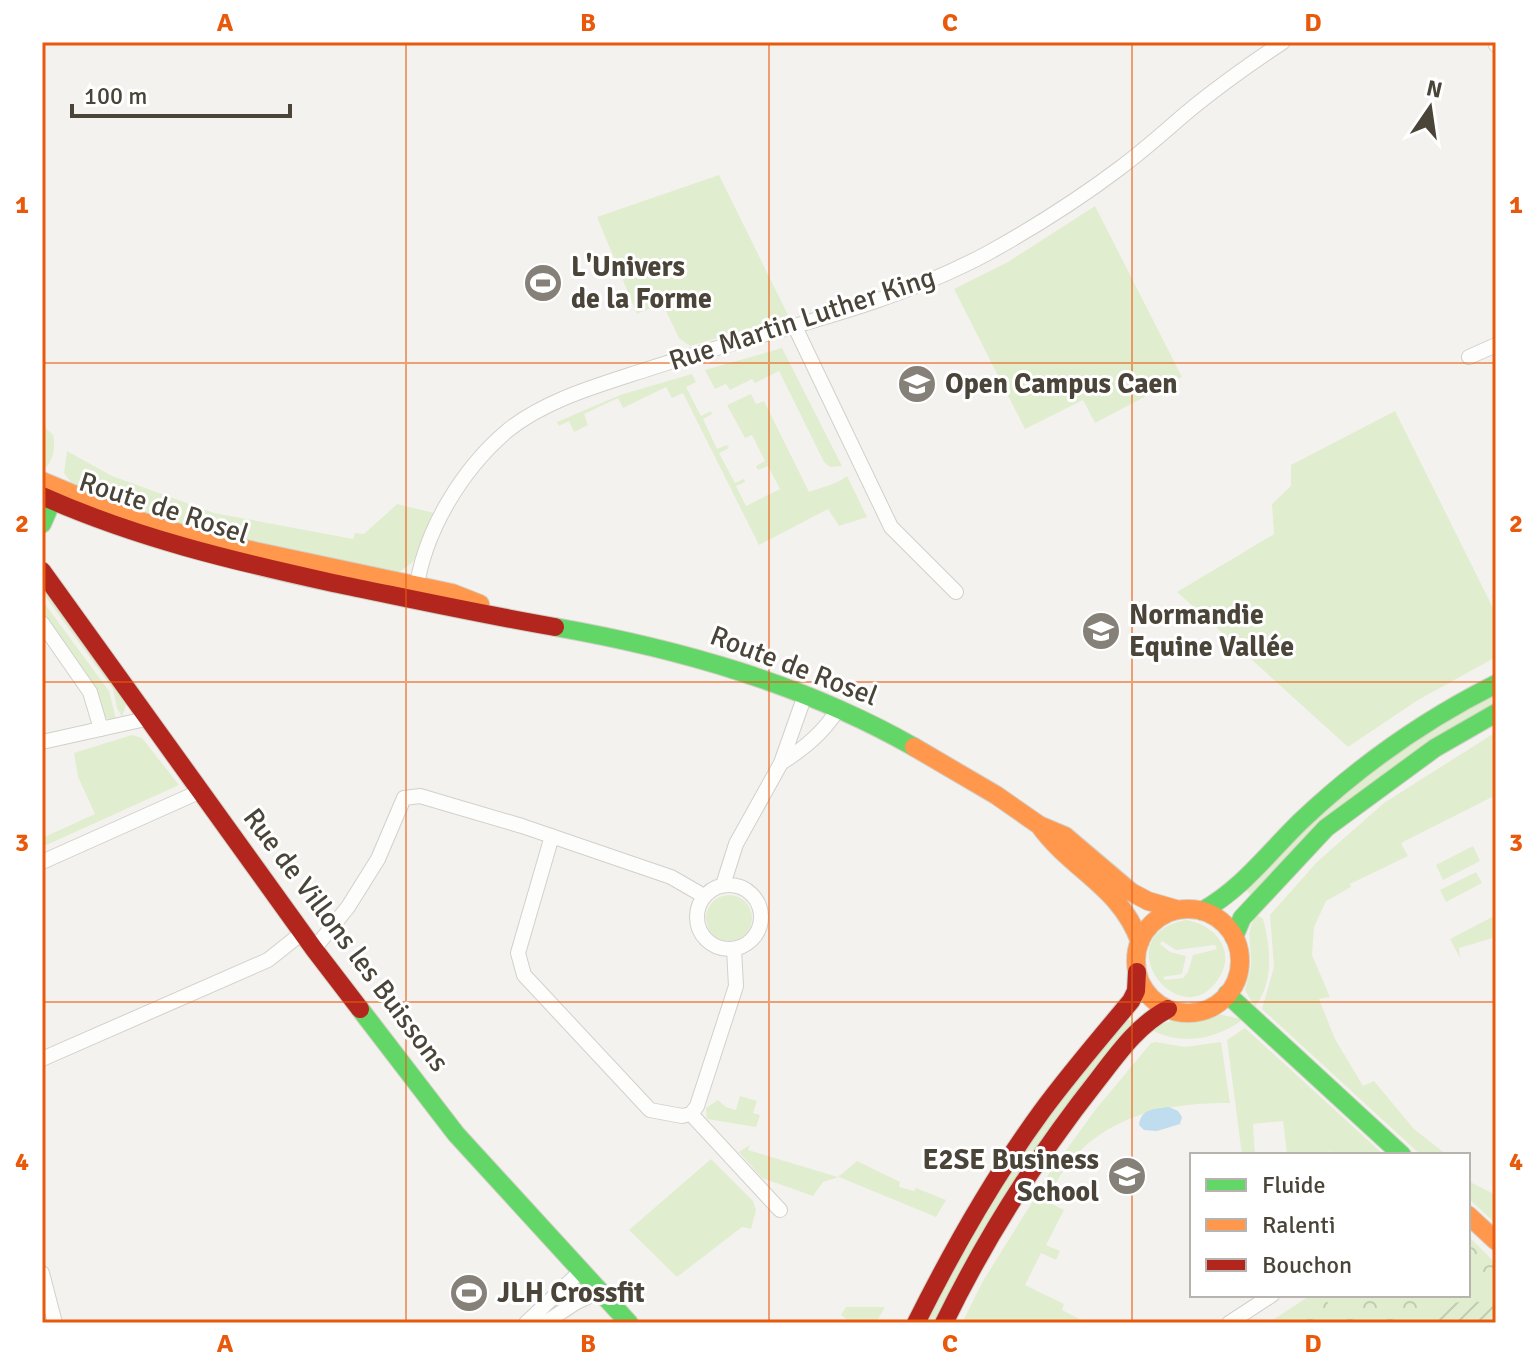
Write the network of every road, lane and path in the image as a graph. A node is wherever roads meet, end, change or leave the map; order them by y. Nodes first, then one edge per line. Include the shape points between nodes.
1 (1283, 42) edge
2 (795, 327) junction
3 (1496, 345) edge
4 (1469, 357) dead end
5 (45, 490) edge
6 (42, 524) edge
7 (42, 571) edge
8 (416, 592) junction
9 (956, 592) dead end
10 (42, 623) edge
11 (1496, 684) edge
12 (805, 695) junction
13 (838, 709) junction
14 (1496, 713) edge
15 (150, 718) junction
16 (101, 729) junction
17 (42, 742) edge
18 (781, 763) junction
19 (201, 791) junction
20 (1039, 825) junction
21 (552, 836) junction
22 (42, 862) edge
23 (723, 885) junction
24 (704, 896) junction
25 (1179, 910) junction
26 (1202, 911) junction
27 (302, 933) junction
28 (1234, 937) junction
29 (1140, 942) junction
30 (314, 949) junction
31 (734, 949) junction
32 (1137, 972) junction
33 (1227, 994) junction
34 (1168, 1009) junction
35 (42, 1059) edge
36 (691, 1114) junction
37 (1400, 1153) edge
38 (780, 1210) dead end
39 (1470, 1217) edge
40 (1496, 1241) edge
41 (581, 1271) junction
42 (42, 1273) edge
43 (600, 1291) junction
44 (1269, 1297) edge
45 (55, 1323) edge
46 (526, 1323) edge
47 (545, 1323) edge
48 (629, 1323) edge
49 (916, 1323) edge
50 (944, 1323) edge
51 (1229, 1323) edge

1 - 2 street, Rue Martin Luther King via 1117,171 1018,236 928,282
2 - 8 street, Rue Martin Luther King via 592,387 508,431 449,500
2 - 9 street via 891,527
3 - 4 street
5 - 6 street
5 - 8 street, Route de Rosel via 137,535 202,554
7 - 15 street, Rue de Villons les Buissons
8 - 12 street, Route de Rosel via 452,593 505,616 662,649
10 - 16 street via 90,692
11 - 26 street via 1367,766 1301,821 1224,898
12 - 13 street, Route de Rosel
12 - 18 street
13 - 18 street via 806,745
13 - 20 street, Route de Rosel via 946,763
14 - 28 street via 1435,748 1326,828 1242,918
15 - 16 street
15 - 19 street, Rue de Villons les Buissons
16 - 17 street
18 - 23 street via 736,844
19 - 22 street
19 - 27 street, Rue de Villons les Buissons
20 - 25 street, Route de Rosel via 1056,829 1142,898
20 - 29 street, Route de Rosel via 1049,842 1122,903
21 - 24 street via 671,877
21 - 30 street via 435,799 404,798 378,859
21 - 36 street via 518,953 524,975 650,1110
23 - 24 street
23 - 31 street via 746,889 761,915 752,940
24 - 31 street via 697,910 700,932 716,946
25 - 26 street
25 - 29 street via 1155,921
26 - 28 street
27 - 30 street, Rue de Villons les Buissons
27 - 35 street via 268,960
28 - 33 street via 1239,967
29 - 32 street
30 - 41 street, Rue de Villons les Buissons via 474,1156
31 - 36 street via 736,986
32 - 34 street via 1152,998
32 - 49 street via 1131,1001 1013,1153
33 - 34 street via 1194,1012
33 - 37 street
34 - 50 street via 1127,1043 1050,1141 990,1234
36 - 38 street
39 - 40 street
41 - 43 street, Rue de Villons les Buissons
41 - 46 street
42 - 45 street
43 - 47 street
43 - 48 street, Rue de Villons les Buissons
44 - 51 street

